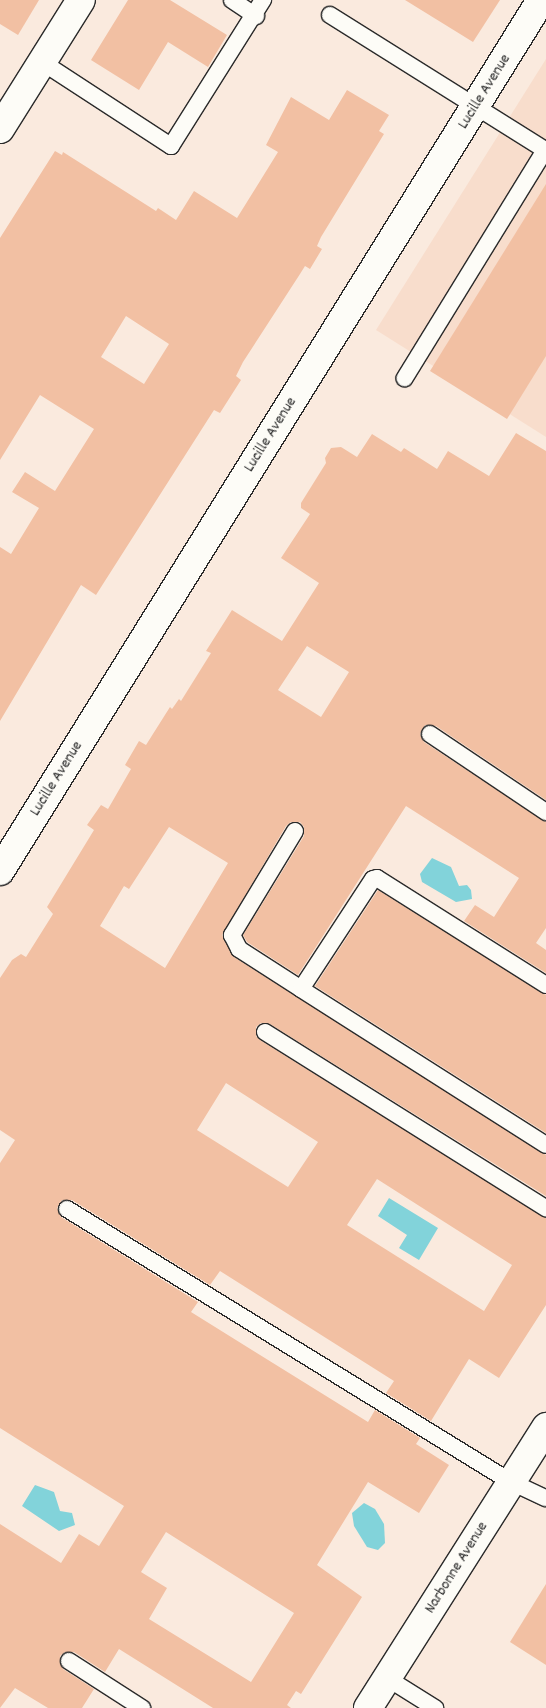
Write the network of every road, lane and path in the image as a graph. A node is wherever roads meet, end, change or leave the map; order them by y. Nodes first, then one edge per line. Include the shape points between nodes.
1 (80, 0) edge
2 (232, 0) edge
3 (263, 0) edge
4 (541, 0) edge
5 (330, 14) dead end
6 (256, 16) junction
7 (42, 62) junction
8 (477, 104) junction
9 (0, 128) edge
10 (546, 149) edge
11 (405, 378) dead end
12 (430, 734) dead end
13 (546, 812) edge
14 (295, 831) dead end
15 (0, 871) edge
16 (546, 985) edge
17 (301, 990) junction
18 (265, 1032) dead end
19 (546, 1145) edge
20 (546, 1208) edge
21 (67, 1209) dead end
22 (546, 1427) edge
23 (511, 1482) junction
24 (546, 1498) edge
25 (69, 1661) dead end
26 (387, 1678) junction
27 (142, 1708) edge
28 (368, 1708) edge
29 (435, 1708) edge

1 - 7 street
2 - 6 lane
3 - 6 lane
4 - 8 street, Lucille Avenue
5 - 8 lane
6 - 7 lane via 171,146 65,80
7 - 9 street
8 - 10 lane
8 - 15 street, Lucille Avenue
10 - 11 lane
12 - 13 lane
14 - 17 lane via 232,935 239,949
16 - 17 lane via 377,878 372,879
17 - 19 lane
18 - 20 lane
21 - 23 lane
22 - 23 street, Narbonne Avenue
23 - 24 lane
23 - 26 street, Narbonne Avenue
25 - 27 lane
26 - 28 street, Narbonne Avenue
26 - 29 lane

